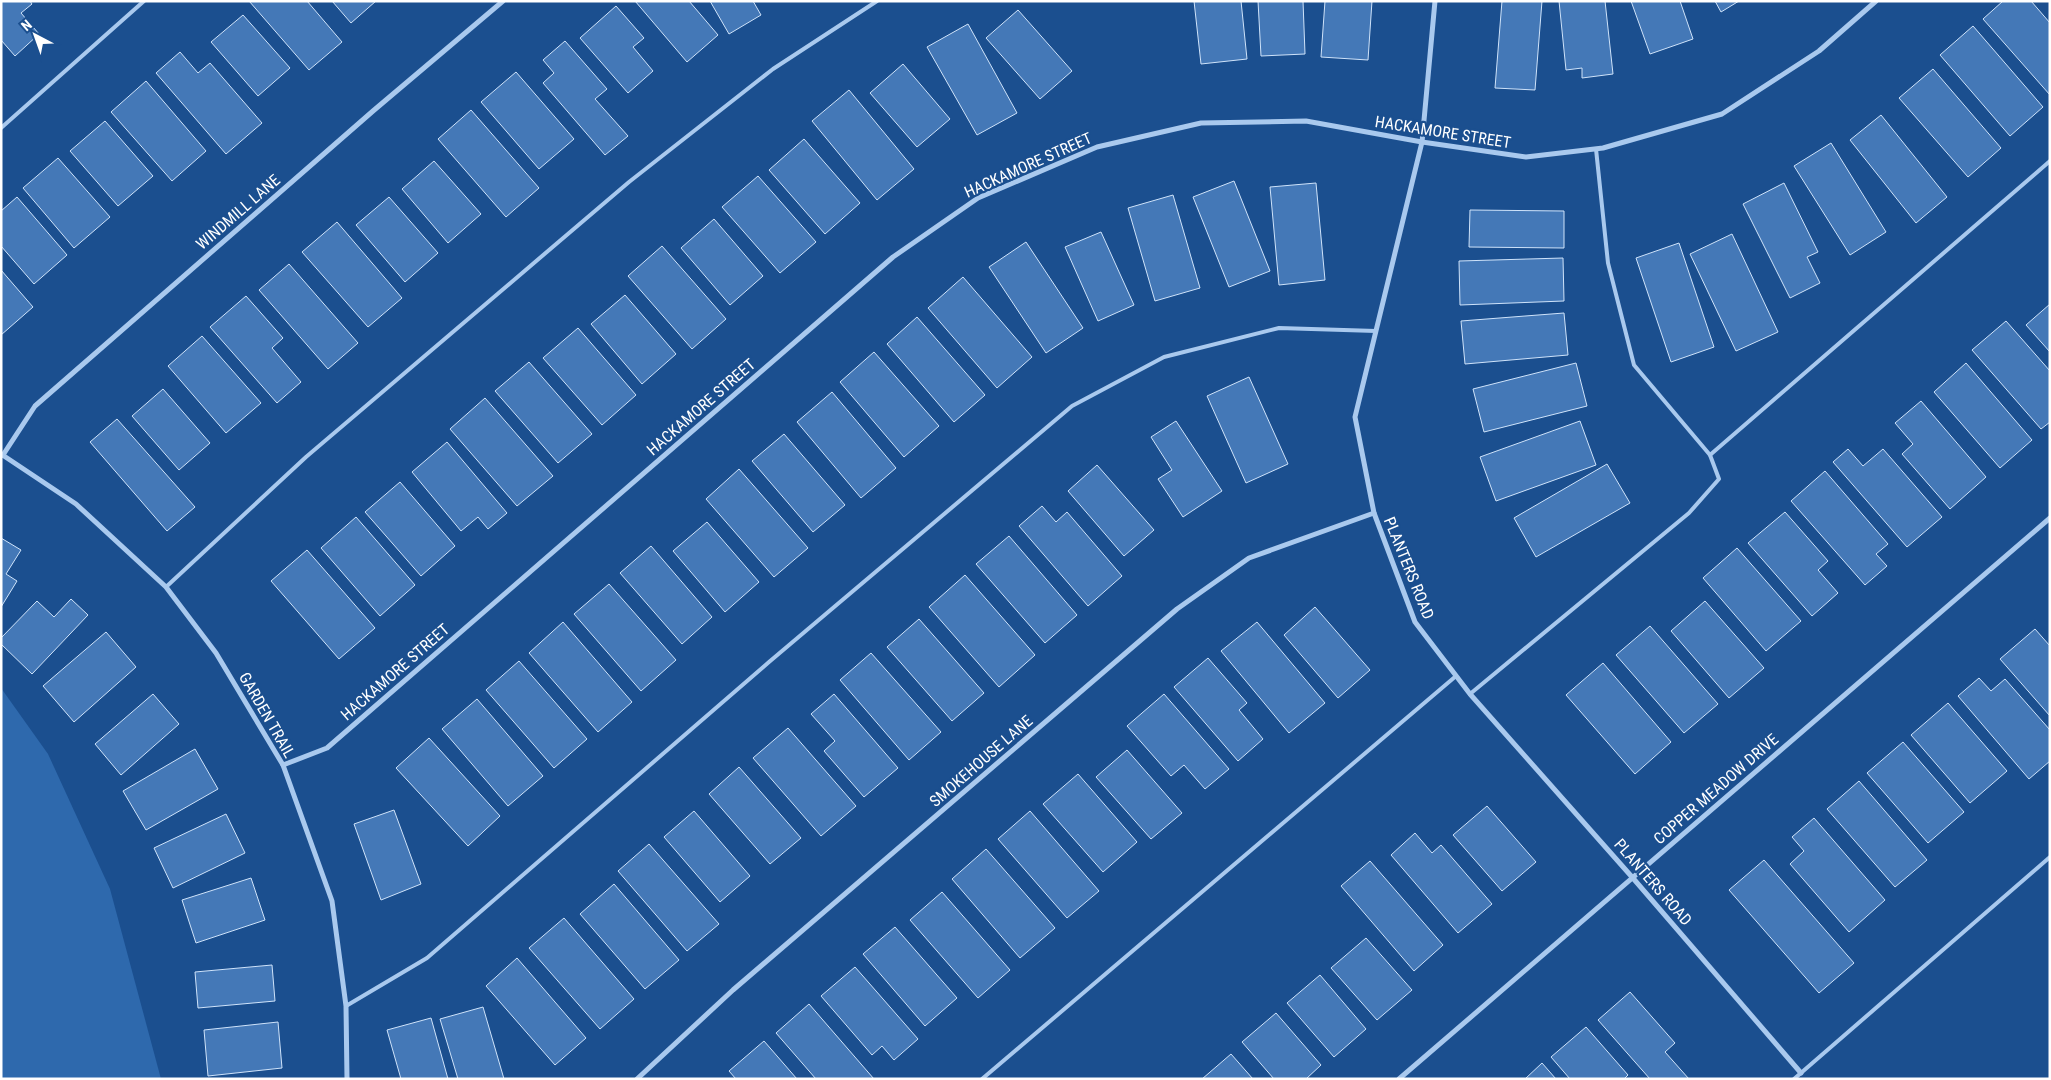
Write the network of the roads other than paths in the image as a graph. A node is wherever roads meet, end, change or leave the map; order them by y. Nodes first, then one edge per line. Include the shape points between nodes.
1 (144, 1) edge
2 (503, 1) edge
3 (877, 1) edge
4 (1435, 1) edge
5 (1876, 1) edge
6 (1, 128) edge
7 (1422, 142) junction
8 (1596, 149) junction
9 (2050, 161) edge
10 (1376, 331) junction
11 (2, 455) edge
12 (1710, 455) junction
13 (1374, 513) junction
14 (2050, 518) edge
15 (166, 586) junction
16 (1456, 676) junction
17 (1470, 694) junction
18 (283, 765) junction
19 (2050, 857) edge
20 (1632, 877) junction
21 (346, 1006) junction
22 (1801, 1073) junction
23 (347, 1079) edge
24 (637, 1079) edge
25 (982, 1079) edge
26 (1399, 1079) edge
27 (1794, 1079) edge

1 - 6 lane
2 - 11 street, WINDMILL LANE via 35,406
3 - 15 lane via 772,69 629,182 306,457
4 - 7 street, PLANTERS ROAD
5 - 8 street, HACKAMORE STREET via 1819,51 1722,114
7 - 8 street, HACKAMORE STREET via 1526,157
7 - 10 street, PLANTERS ROAD
7 - 18 street, HACKAMORE STREET via 1306,121 1201,123 1097,147 978,198 893,257 327,748
8 - 12 lane via 1608,263 1634,365
9 - 12 lane
10 - 13 street, PLANTERS ROAD via 1355,417
10 - 21 lane via 1279,328 1164,357 1072,406 769,662 427,958
11 - 15 street, GARDEN TRAIL via 76,504
12 - 17 lane via 1719,480 1689,513
13 - 16 street, PLANTERS ROAD via 1415,622
13 - 24 street, SMOKEHOUSE LANE via 1249,558 1177,608 733,990
14 - 20 street, COPPER MEADOW DRIVE
15 - 18 street, GARDEN TRAIL via 216,653
16 - 17 street, PLANTERS ROAD
16 - 25 lane
17 - 20 street, PLANTERS ROAD
18 - 21 street, GARDEN TRAIL via 332,901
19 - 22 lane
20 - 22 street, PLANTERS ROAD
20 - 26 street, COPPER MEADOW DRIVE
21 - 23 street, GARDEN TRAIL
22 - 27 lane

